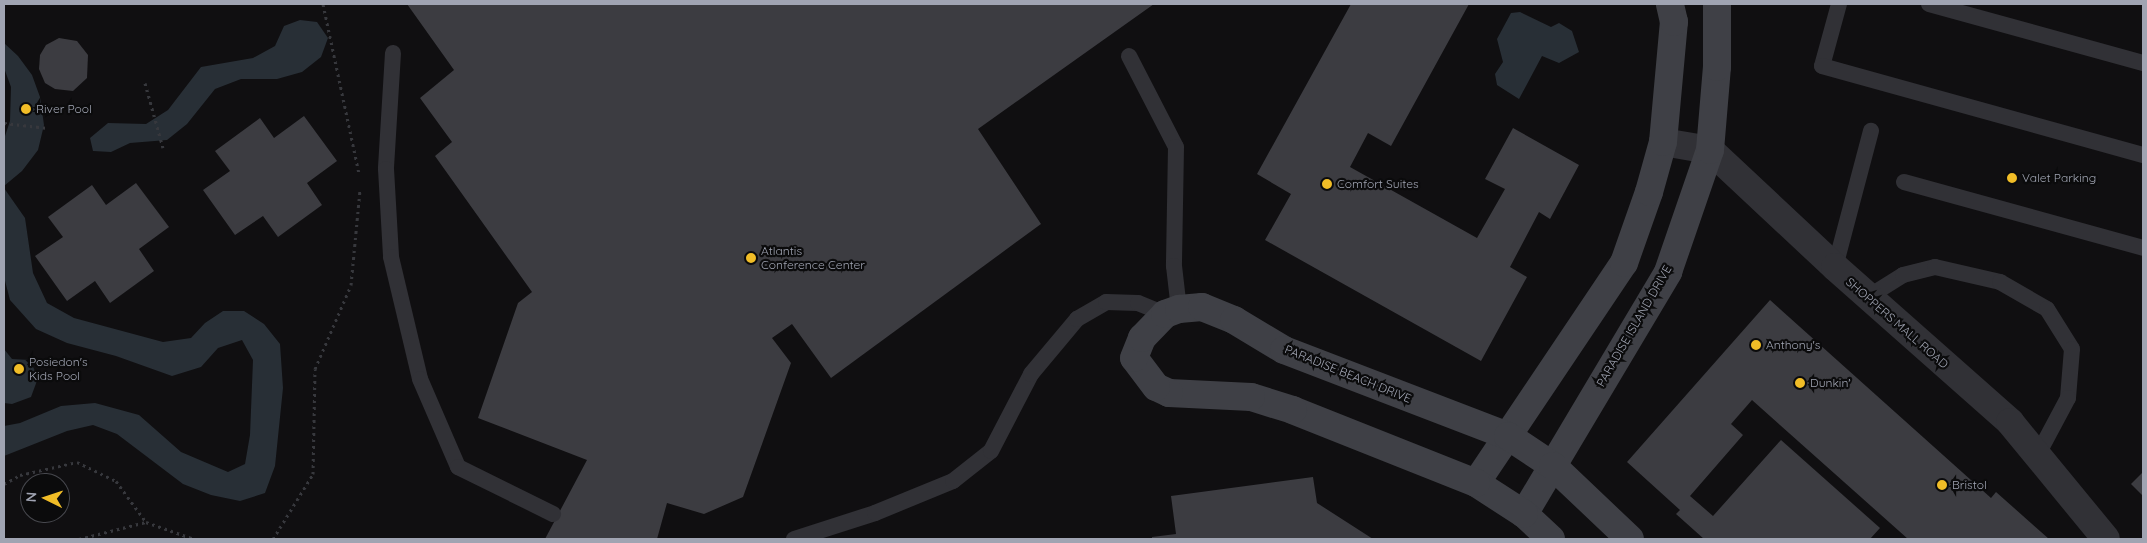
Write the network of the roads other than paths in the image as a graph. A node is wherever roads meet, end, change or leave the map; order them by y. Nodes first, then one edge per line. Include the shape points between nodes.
1 (1670, 4) edge
2 (1717, 4) edge
3 (1840, 4) edge
4 (1929, 4) edge
5 (393, 53) dead end
6 (1129, 56) dead end
7 (2143, 63) edge
8 (1871, 131) dead end
9 (1663, 142) junction
10 (1710, 150) junction
11 (2143, 156) edge
12 (1904, 182) dead end
13 (2143, 248) edge
14 (1834, 268) junction
15 (1868, 297) junction
16 (1172, 312) junction
17 (1508, 436) junction
18 (2037, 456) junction
19 (1553, 466) junction
20 (1476, 483) junction
21 (553, 514) dead end
22 (1524, 514) junction
23 (794, 539) edge
24 (1551, 539) edge
25 (1630, 539) edge
26 (2106, 539) edge

1 - 9 street via 1674,22
2 - 10 street, PARADISE ISLAND DRIVE via 1717,67
3 - 11 lane via 1822,66
4 - 7 lane
5 - 21 lane via 386,169 391,257 420,379 458,467
6 - 16 lane via 1176,147
8 - 14 lane
9 - 10 street
9 - 17 street via 1624,263
10 - 14 street, SHOPPERS MALL ROAD
10 - 19 street, PARADISE ISLAND DRIVE via 1668,272
12 - 13 lane
14 - 15 street, SHOPPERS MALL ROAD
15 - 18 street, SHOPPERS MALL ROAD via 2010,422
15 - 18 lane via 1903,275 1935,267 2000,282 2047,309 2072,349 2068,398
16 - 17 street, PARADISE BEACH DRIVE via 1202,307 1234,320 1284,350
16 - 20 street via 1142,338 1134,358 1156,387 1169,393 1251,397 1294,410
16 - 23 lane via 1138,303 1106,302 1099,306 1078,320 1031,374 992,451 953,481 875,513
17 - 19 street, PARADISE BEACH DRIVE
17 - 20 street
18 - 26 street, SHOPPERS MALL ROAD
19 - 22 street, PARADISE ISLAND DRIVE
19 - 25 street, PARADISE BEACH DRIVE
20 - 22 street
22 - 24 street

